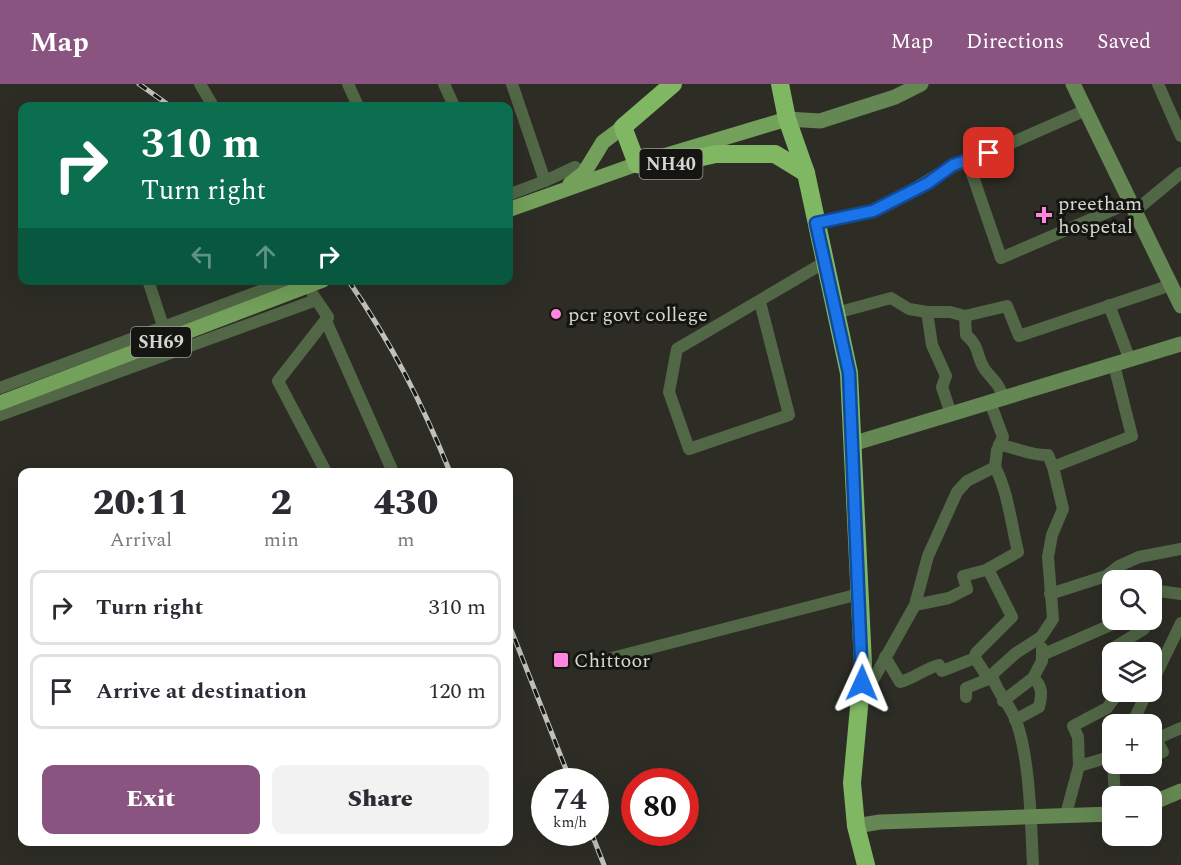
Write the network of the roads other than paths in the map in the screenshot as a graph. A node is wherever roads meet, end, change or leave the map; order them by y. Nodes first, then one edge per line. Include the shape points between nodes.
1 (200, 84) edge
2 (348, 84) edge
3 (444, 84) edge
4 (512, 84) edge
5 (673, 84) edge
6 (780, 84) edge
7 (921, 84) edge
8 (1073, 84) edge
9 (1158, 84) edge
10 (211, 102) edge
11 (356, 102) edge
12 (452, 102) edge
13 (1086, 110) junction
14 (787, 119) junction
15 (623, 127) junction
16 (1181, 136) edge
17 (968, 162) junction
18 (637, 164) junction
19 (806, 173) junction
20 (1181, 173) edge
21 (589, 177) junction
22 (552, 189) junction
23 (513, 194) edge
24 (1133, 206) junction
25 (513, 208) edge
26 (816, 223) junction
27 (825, 262) junction
28 (150, 285) edge
29 (276, 285) edge
30 (308, 285) edge
31 (310, 285) edge
32 (1170, 285) junction
33 (316, 300) junction
34 (760, 302) junction
35 (1109, 305) junction
36 (1181, 306) edge
37 (927, 312) junction
38 (836, 313) junction
39 (965, 316) junction
40 (328, 317) junction
41 (164, 329) junction
42 (1181, 344) edge
43 (1130, 360) junction
44 (1114, 365) junction
45 (0, 388) edge
46 (997, 400) junction
47 (0, 404) edge
48 (951, 414) junction
49 (0, 415) edge
50 (852, 444) junction
51 (999, 445) junction
52 (995, 467) junction
53 (1053, 467) junction
54 (324, 468) edge
55 (391, 468) edge
56 (1181, 549) edge
57 (988, 569) junction
58 (1162, 591) edge
59 (859, 594) junction
60 (1050, 594) junction
61 (1181, 594) edge
62 (915, 605) junction
63 (1181, 623) edge
64 (1102, 629) edge
65 (1126, 630) edge
66 (1142, 630) edge
67 (1041, 637) junction
68 (1129, 638) junction
69 (1123, 642) edge
70 (1042, 655) junction
71 (885, 657) junction
72 (975, 658) junction
73 (608, 660) dead end
74 (1162, 662) edge
75 (990, 677) junction
76 (1033, 678) junction
77 (966, 697) dead end
78 (1003, 701) junction
79 (1112, 702) edge
80 (861, 703) junction
81 (1015, 720) junction
82 (1181, 728) edge
83 (1162, 736) edge
84 (1102, 763) edge
85 (1079, 766) junction
86 (1181, 792) edge
87 (1162, 799) edge
88 (1066, 814) junction
89 (1102, 814) edge
90 (1031, 815) junction
91 (856, 826) junction
92 (866, 865) edge
93 (1033, 865) edge

1 - 10 street
2 - 11 street
3 - 12 street
4 - 22 street
5 - 15 highway, NH40
6 - 14 highway
7 - 14 street via 895,97 820,121
8 - 13 street
9 - 16 street
13 - 17 street
13 - 24 street
14 - 18 main road
14 - 19 highway
15 - 18 highway, NH40
15 - 21 main road via 603,142
17 - 24 street via 1001,258
17 - 26 street via 953,165 928,183 873,211
18 - 19 highway, NH40 via 656,167 716,154 775,153
18 - 21 main road
19 - 26 highway
20 - 24 street
21 - 22 main road
22 - 23 street
22 - 25 main road
24 - 32 street
26 - 27 highway
27 - 34 street
27 - 38 highway
28 - 41 street
29 - 41 street
30 - 33 street
31 - 47 main road, SH69, bridge
32 - 35 street
32 - 36 street
33 - 40 street
33 - 49 street
34 - 34 street via 789,415 688,448 669,393 677,349
35 - 39 street via 1019,336 1007,306
35 - 43 street
37 - 38 street via 901,306 891,298
37 - 39 street
37 - 48 street via 932,345 946,376 942,387
38 - 50 highway via 849,373
39 - 46 street via 966,335 976,343 984,370 998,381
40 - 54 street via 278,381
40 - 55 street via 326,321
41 - 45 street
42 - 43 street
43 - 44 street
44 - 46 street
44 - 53 street via 1132,436
46 - 48 street
46 - 51 street via 1003,437
48 - 50 street
50 - 59 highway
51 - 52 street
51 - 53 street via 1022,448 1035,456 1048,455
52 - 57 street via 1004,485 1018,552
52 - 62 street via 967,481 957,492 928,556
53 - 60 street via 1063,509 1048,557
56 - 60 street via 1139,557 1106,576
57 - 62 street via 963,576 967,589 949,598
57 - 72 street via 1012,616
58 - 61 street
59 - 73 street
59 - 80 highway
60 - 67 street via 1053,619
62 - 71 street
63 - 74 street
64 - 70 street
65 - 68 street
66 - 68 street
67 - 70 street
67 - 75 street
68 - 69 street
70 - 76 street
71 - 72 street via 900,682 919,677 925,669 939,665 942,671
71 - 80 street
72 - 75 street
75 - 77 street via 966,688
75 - 78 street
76 - 78 street
76 - 81 street via 1042,694 1039,707
78 - 81 street
79 - 85 street via 1073,726 1078,737
80 - 91 highway via 852,783
81 - 90 street
82 - 83 street
84 - 85 street
85 - 88 street
86 - 87 street
88 - 89 street
88 - 90 street
90 - 91 street
90 - 93 street
91 - 92 highway

